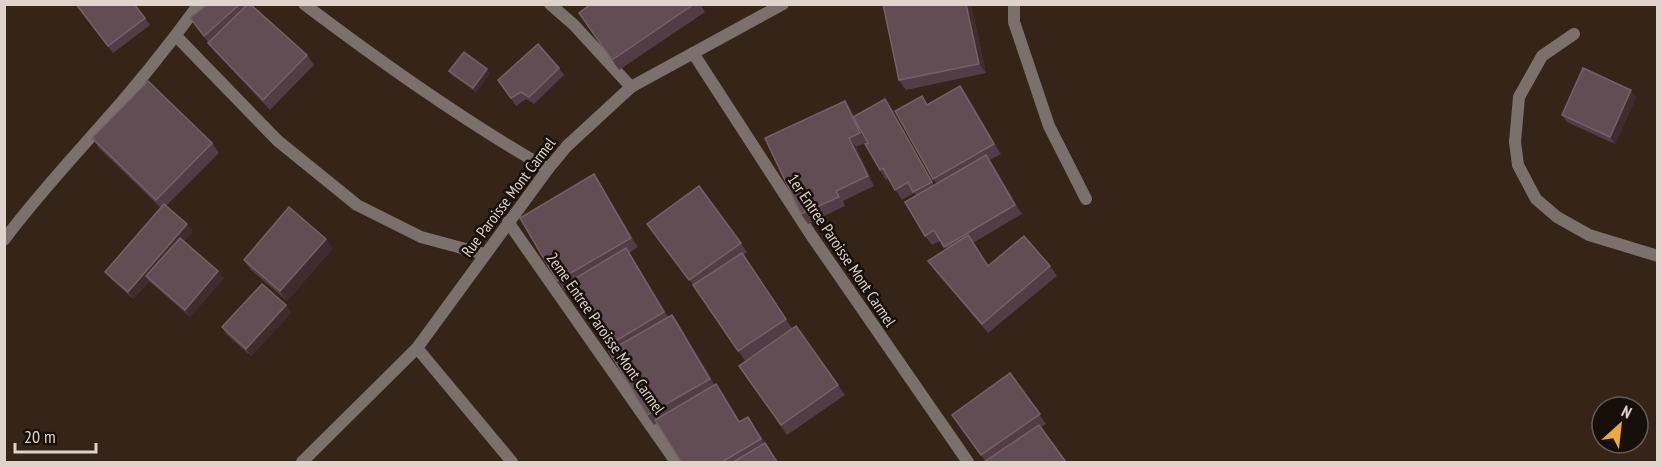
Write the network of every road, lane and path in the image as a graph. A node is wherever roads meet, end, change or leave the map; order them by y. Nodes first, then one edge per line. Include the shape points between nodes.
1 (199, 4) edge
2 (304, 4) edge
3 (550, 4) edge
4 (783, 4) edge
5 (1014, 4) edge
6 (1574, 34) dead end
7 (176, 36) junction
8 (693, 53) junction
9 (631, 87) junction
10 (548, 169) junction
11 (1086, 199) dead end
12 (508, 222) junction
13 (4, 240) edge
14 (484, 254) junction
15 (1658, 256) edge
16 (417, 348) junction
17 (302, 462) edge
18 (512, 462) edge
19 (676, 462) edge
20 (968, 462) edge

1 - 7 street
2 - 10 street via 489,136
3 - 9 street
4 - 8 street, Rue Paroisse Mont Carmel
5 - 11 street via 1014,22 1049,126
6 - 15 street via 1542,56 1520,97 1515,142 1518,165 1536,199 1557,217 1589,235
7 - 13 street
7 - 14 street via 278,141 357,205 421,237
8 - 9 street, Rue Paroisse Mont Carmel
8 - 20 street, 1er Entree Paroisse Mont Carmel via 811,235
9 - 10 street, Rue Paroisse Mont Carmel via 567,146
10 - 12 street, Rue Paroisse Mont Carmel
12 - 14 street, Rue Paroisse Mont Carmel
12 - 19 street, 2eme Entree Paroisse Mont Carmel
14 - 16 street, Rue Paroisse Mont Carmel
16 - 17 street, Rue Paroisse Mont Carmel
16 - 18 street

